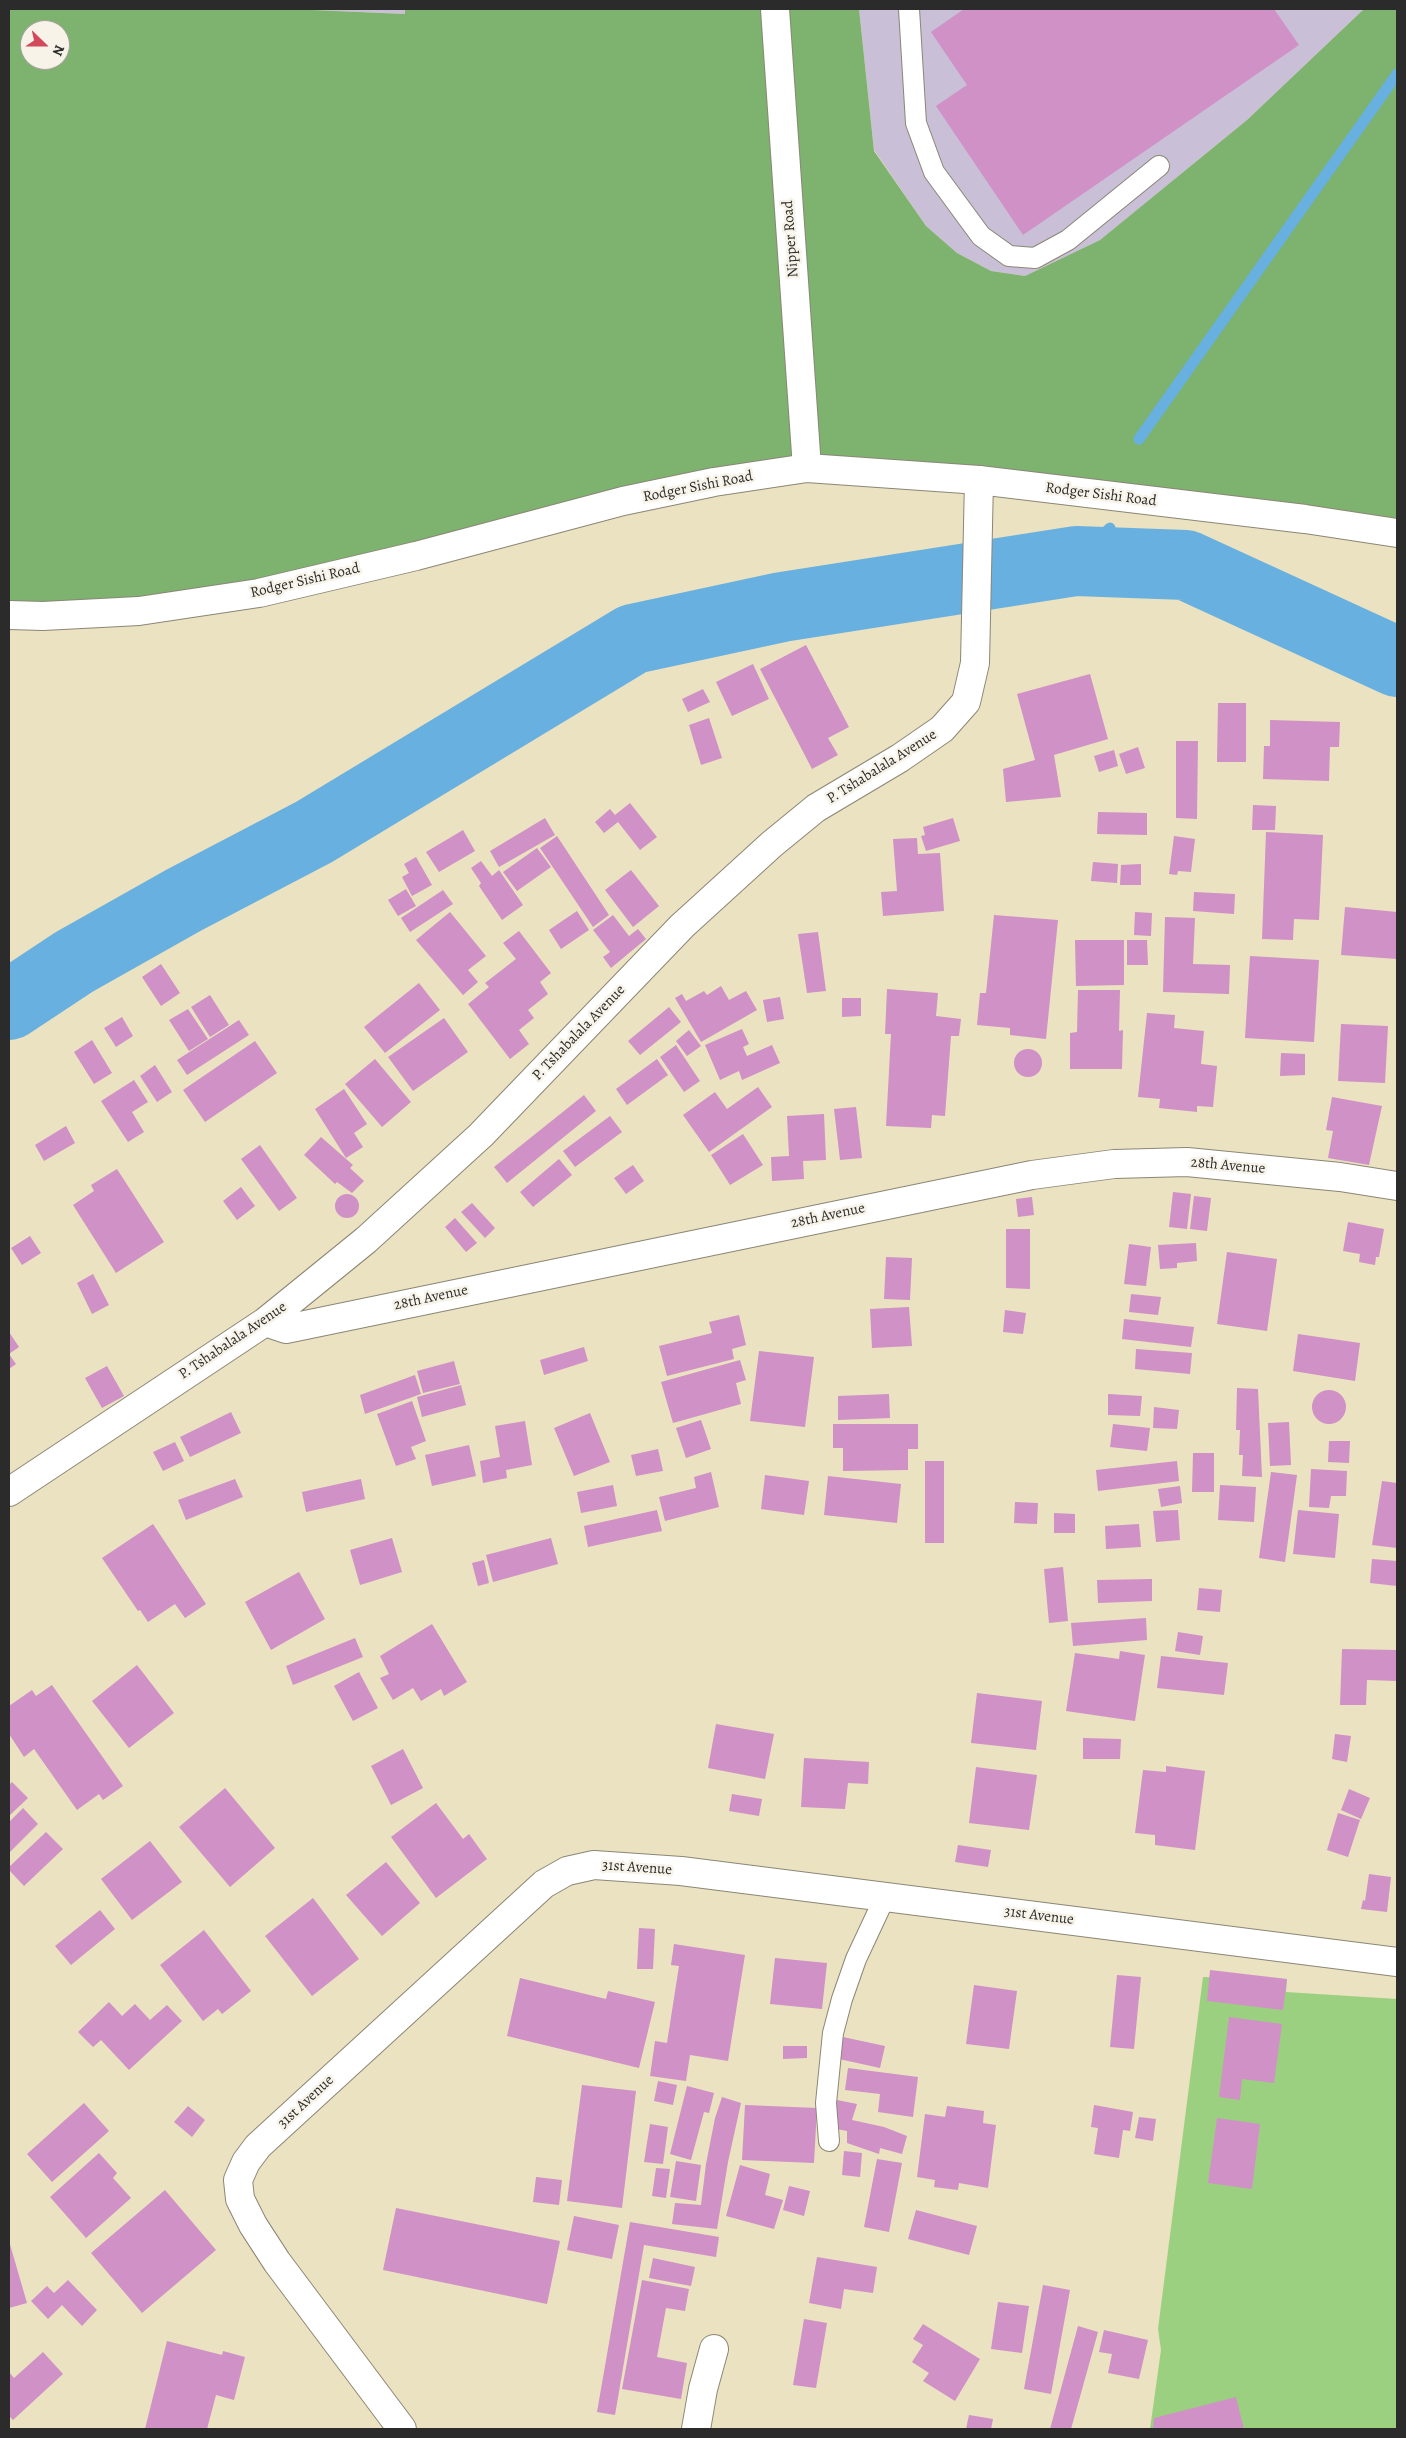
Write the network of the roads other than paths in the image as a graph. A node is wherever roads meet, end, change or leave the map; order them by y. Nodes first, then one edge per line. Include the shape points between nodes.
1 (775, 9) edge
2 (909, 9) edge
3 (1159, 166) dead end
4 (807, 468) junction
5 (979, 480) junction
6 (1397, 533) edge
7 (9, 615) edge
8 (1397, 1186) edge
9 (266, 1322) junction
10 (9, 1492) edge
11 (884, 1897) junction
12 (1397, 1962) edge
13 (829, 2142) dead end
14 (714, 2349) dead end
15 (402, 2429) edge
16 (696, 2429) edge

1 - 4 street, Nipper Road
2 - 3 lane via 916,123 934,172 981,236 1009,256 1035,258 1068,240
4 - 5 street, Rodger Sishi Road
4 - 7 street, Rodger Sishi Road via 714,482 623,501 416,556 259,593 139,611
5 - 6 street, Rodger Sishi Road
5 - 9 street, P. Tshabalala Avenue via 975,663 966,702 942,729 816,808 772,844 682,926 480,1135 366,1240
8 - 9 street, 28th Avenue via 1188,1162 1114,1164 995,1182 286,1329
9 - 10 street, P. Tshabalala Avenue
11 - 12 street, 31st Avenue
11 - 13 lane via 856,1959 833,2034 826,2103
11 - 15 street, 31st Avenue via 680,1871 594,1865 567,1871 544,1884 258,2146 238,2180 240,2199 277,2262
14 - 16 street

